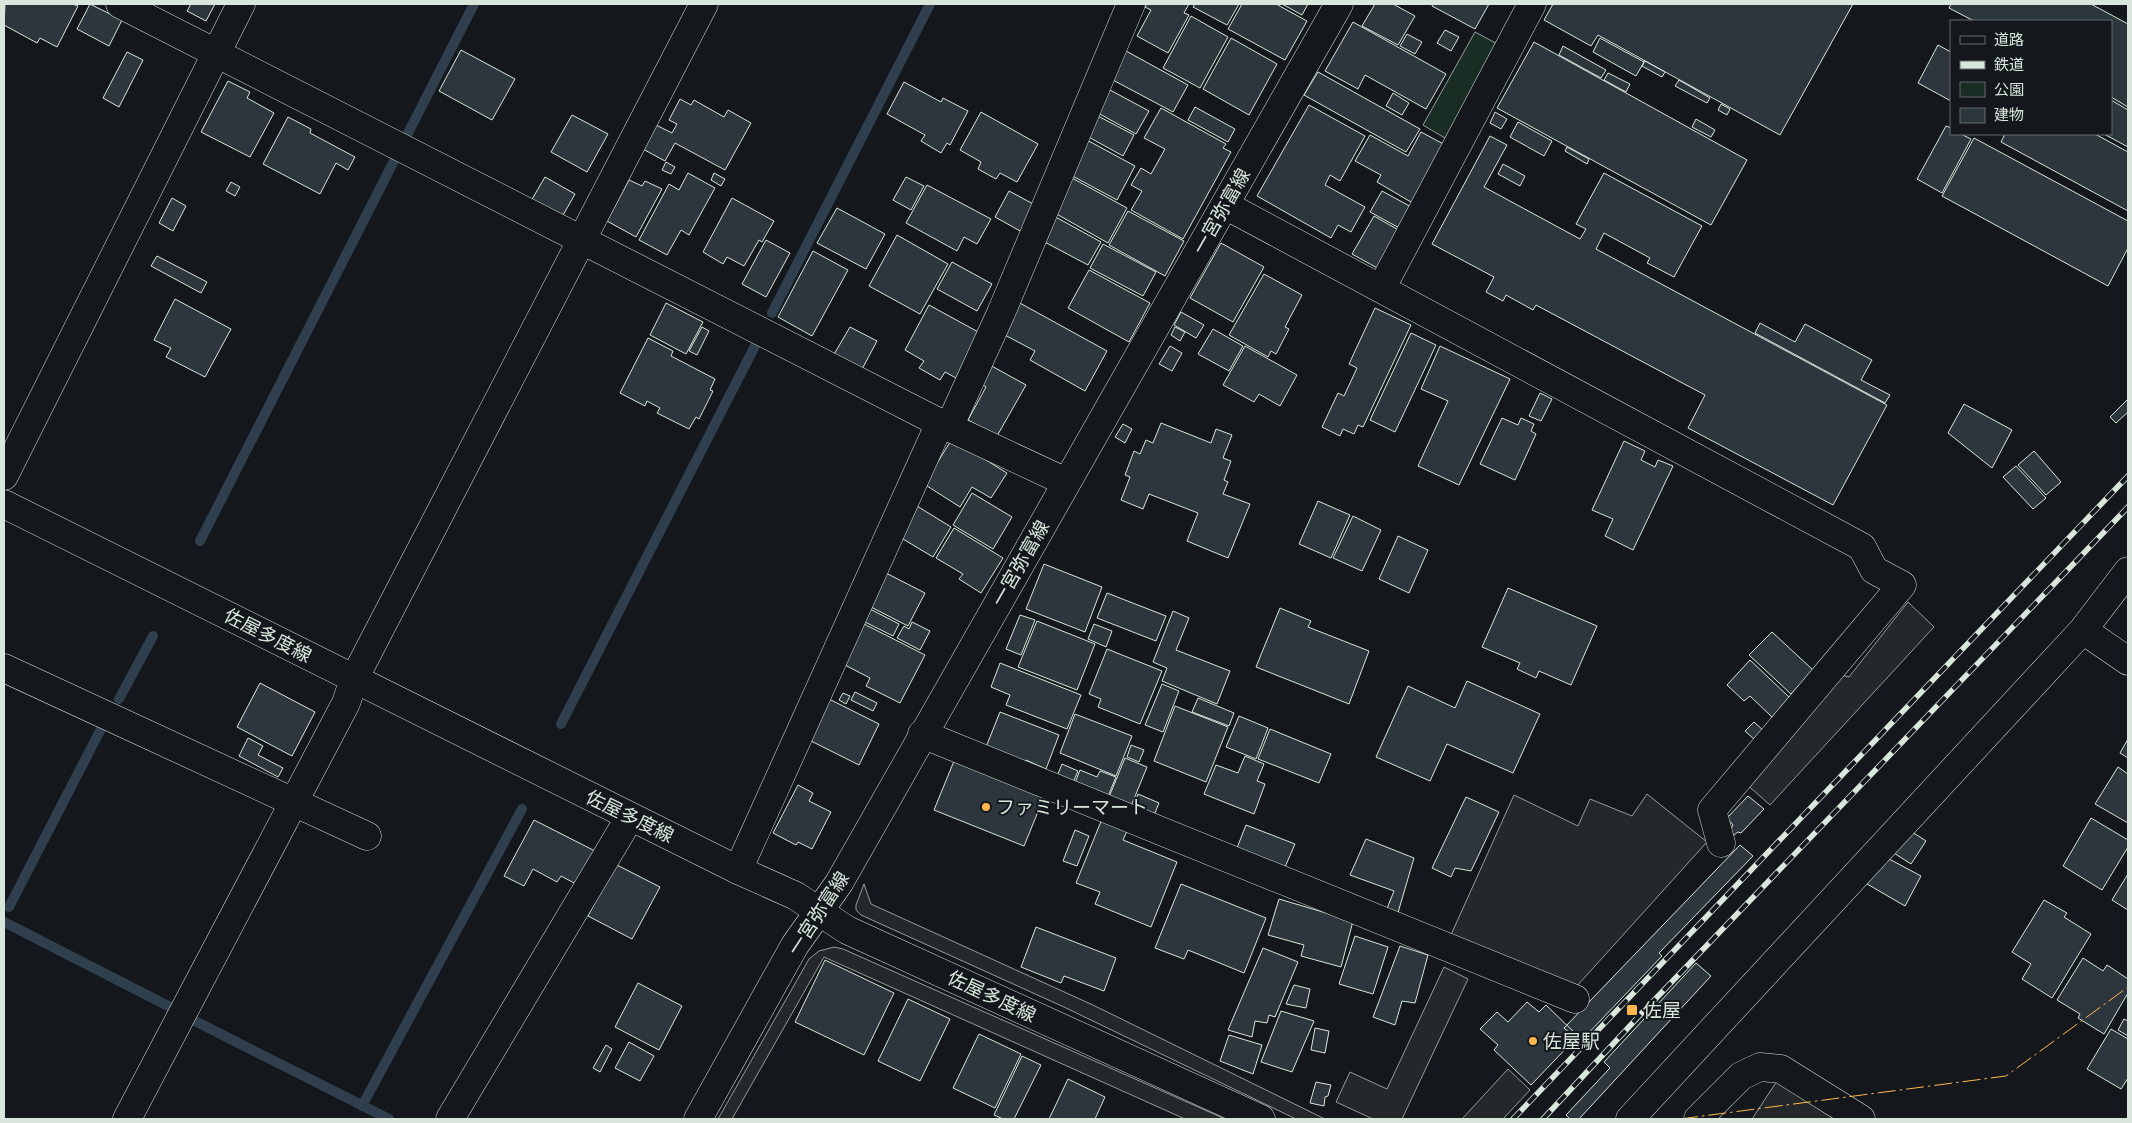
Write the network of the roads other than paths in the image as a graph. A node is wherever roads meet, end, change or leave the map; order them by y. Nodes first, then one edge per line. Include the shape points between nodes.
1 (120, 4) edge
2 (241, 4) edge
3 (704, 4) edge
4 (1131, 4) edge
5 (1338, 4) edge
6 (1532, 4) edge
7 (216, 52) junction
8 (1225, 205) junction
9 (581, 239) junction
10 (1381, 289) junction
11 (944, 425) junction
12 (4, 476) edge
13 (1066, 482) junction
14 (4, 504) edge
15 (2128, 571) edge
16 (2082, 630) junction
17 (2128, 661) edge
18 (4, 668) edge
19 (354, 679) junction
20 (922, 734) junction
21 (293, 802) junction
22 (630, 817) junction
23 (367, 836) dead end
24 (1721, 843) dead end
25 (738, 870) junction
26 (818, 911) junction
27 (1575, 999) dead end
28 (127, 1119) edge
29 (450, 1119) edge
30 (698, 1119) edge
31 (1261, 1119) edge
32 (1630, 1119) edge
33 (1698, 1119) edge
34 (1861, 1119) edge

1 - 7 street
2 - 7 street
3 - 9 street
4 - 11 street via 1001,313
5 - 8 street, 一宮弥富線
6 - 10 street
7 - 9 street
7 - 12 street
8 - 10 street
8 - 13 street, 一宮弥富線
9 - 11 street
9 - 19 street
10 - 24 street via 1862,547 1874,570 1902,585 1712,810
11 - 13 street
11 - 25 street
13 - 20 street, 一宮弥富線
14 - 19 street, 佐屋多度線
15 - 16 street
16 - 17 street
16 - 32 street
18 - 21 street
19 - 21 street via 346,702
19 - 22 street, 佐屋多度線
20 - 26 street, 一宮弥富線 via 839,883
20 - 27 street
21 - 23 street
21 - 28 street
22 - 25 street, 佐屋多度線
22 - 29 street
25 - 26 street, 佐屋多度線 via 796,896
26 - 30 street, 一宮弥富線 via 795,944
26 - 31 street, 佐屋多度線 via 847,930
33 - 34 street via 1741,1076 1760,1067 1781,1069

